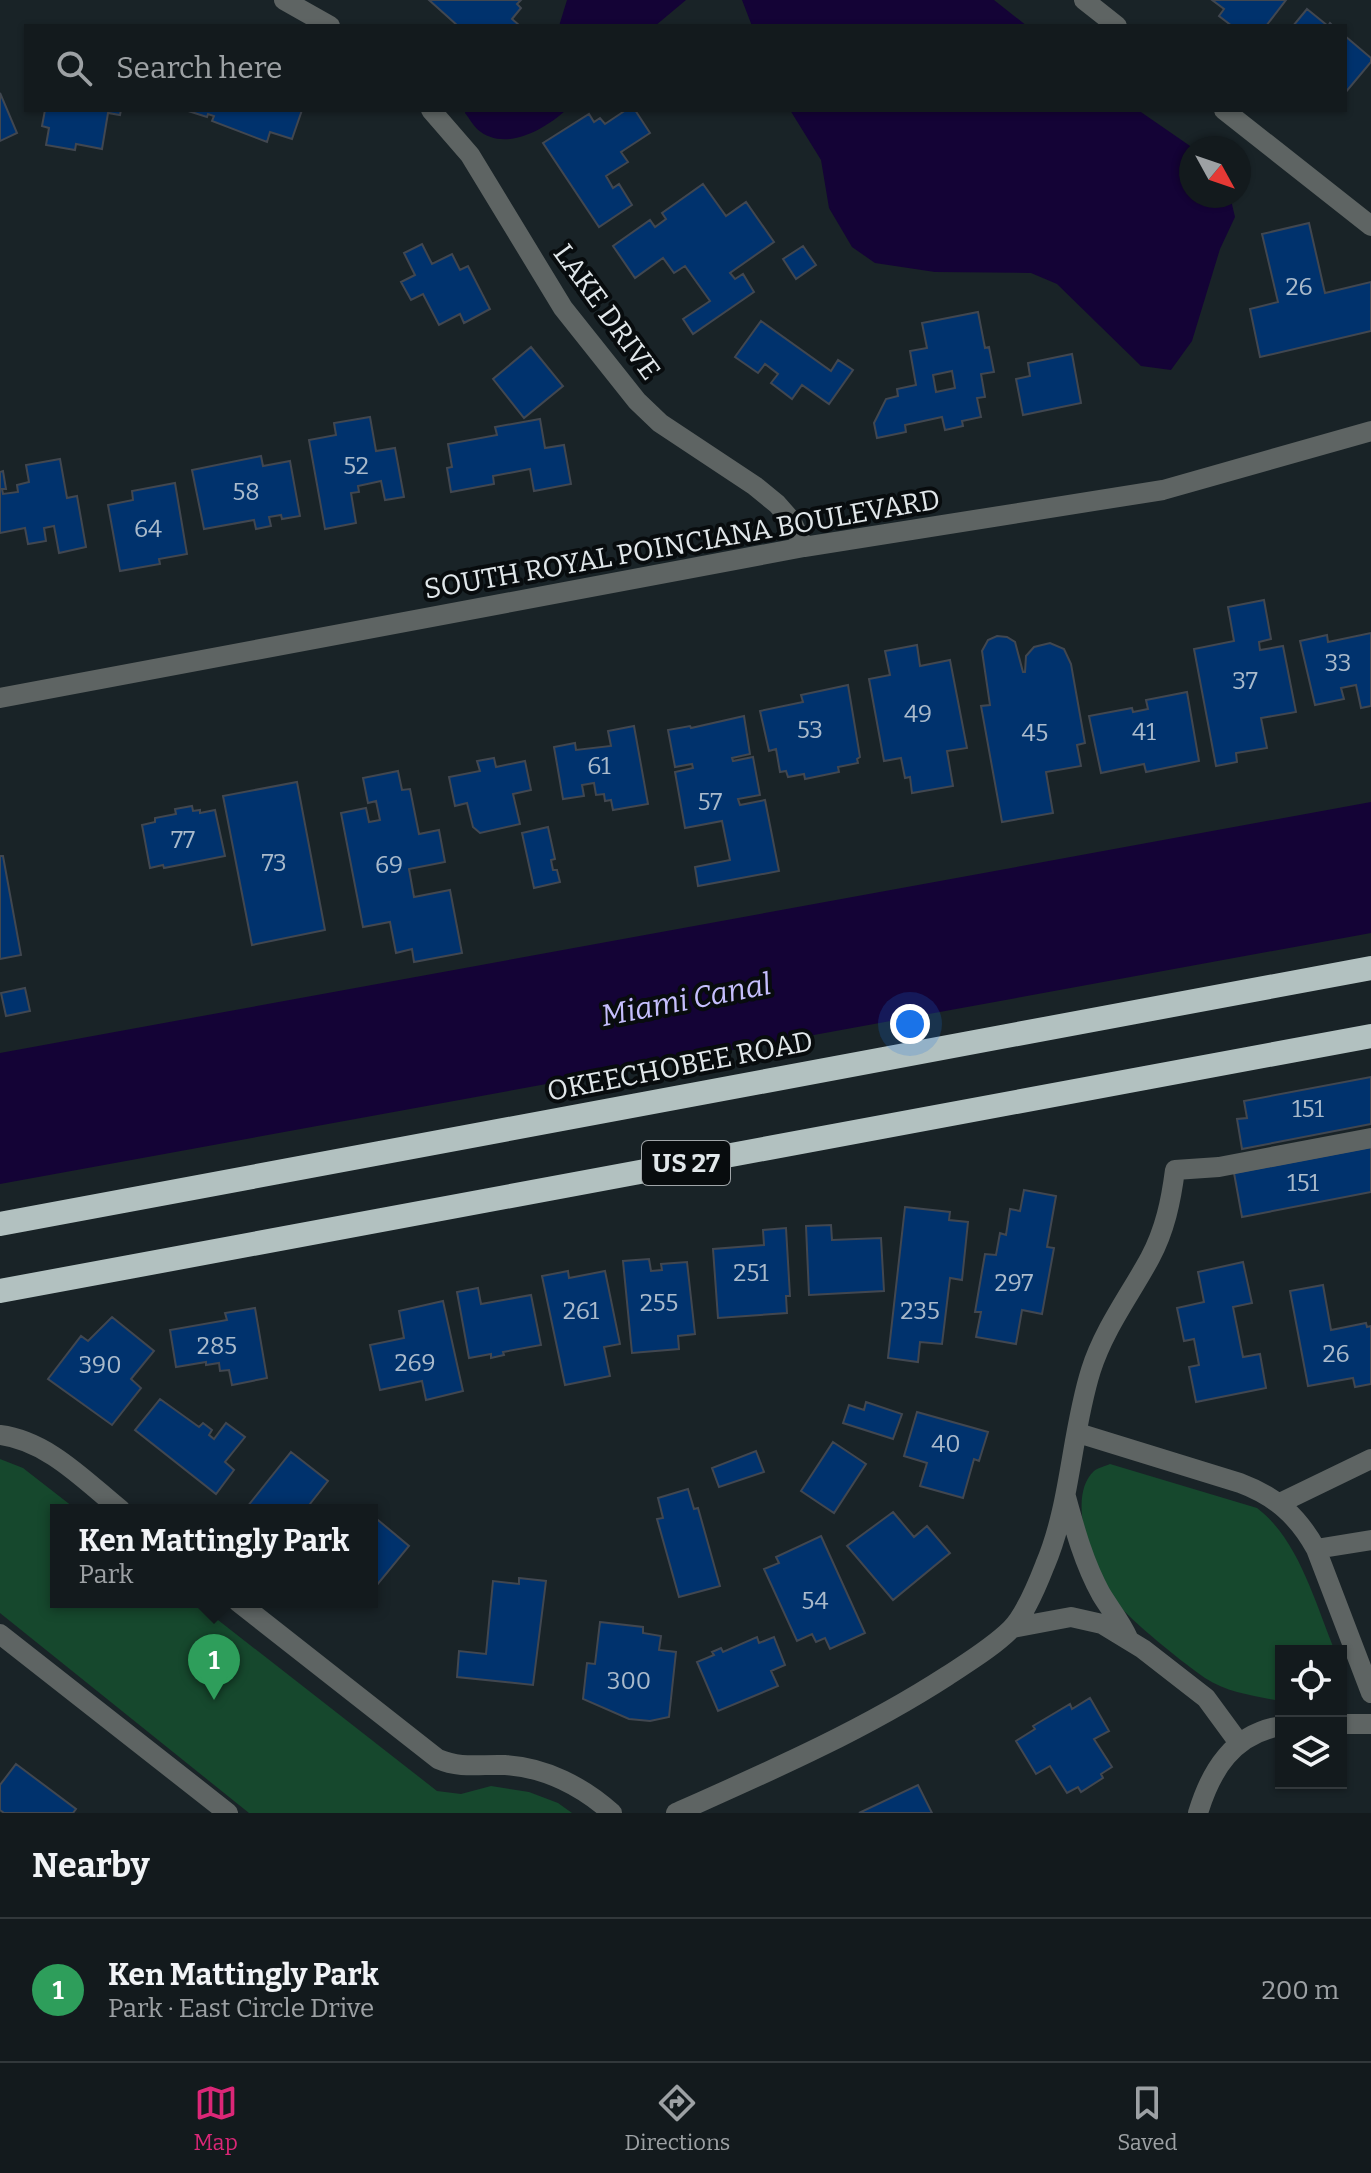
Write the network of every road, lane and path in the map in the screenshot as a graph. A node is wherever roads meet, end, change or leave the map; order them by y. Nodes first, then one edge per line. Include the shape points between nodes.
1 (284, 0) edge
2 (1084, 0) edge
3 (326, 24) edge
4 (1114, 24) edge
5 (433, 112) edge
6 (1227, 112) edge
7 (1371, 226) edge
8 (1371, 431) edge
9 (804, 547) junction
10 (0, 698) edge
11 (1371, 968) edge
12 (1371, 1036) edge
13 (1371, 1138) edge
14 (0, 1224) edge
15 (0, 1291) edge
16 (1078, 1433) junction
17 (0, 1435) edge
18 (1371, 1459) edge
19 (1065, 1493) junction
20 (1280, 1503) junction
21 (113, 1504) edge
22 (1371, 1540) edge
23 (1316, 1549) junction
24 (246, 1608) edge
25 (1012, 1628) junction
26 (0, 1634) edge
27 (1129, 1639) junction
28 (1371, 1693) edge
29 (1347, 1724) edge
30 (1371, 1724) edge
31 (1275, 1727) edge
32 (1239, 1743) junction
33 (228, 1813) edge
34 (612, 1813) edge
35 (676, 1813) edge
36 (1198, 1813) edge

1 - 3 street
2 - 4 street
5 - 9 street, LAKE DRIVE via 470,155 563,308 637,401 660,423 777,504
6 - 7 street
8 - 9 street, SOUTH ROYAL POINCIANA BOULEVARD via 1163,490
9 - 10 street, SOUTH ROYAL POINCIANA BOULEVARD
11 - 14 highway, OKEECHOBEE ROAD / US 27
12 - 15 highway, US 27
13 - 16 street via 1219,1167 1175,1170 1160,1236 1096,1357
16 - 19 street
16 - 20 street via 1240,1483
17 - 21 street via 40,1447
18 - 20 street
19 - 25 street via 1047,1563
19 - 27 street via 1085,1560
20 - 23 street
22 - 23 street
23 - 28 street
24 - 34 street via 438,1759 463,1766 540,1771 586,1792
25 - 27 street via 1082,1618
25 - 35 street via 901,1705
26 - 33 street
27 - 32 street via 1206,1698
29 - 30 street
31 - 32 street
32 - 36 street via 1215,1769

